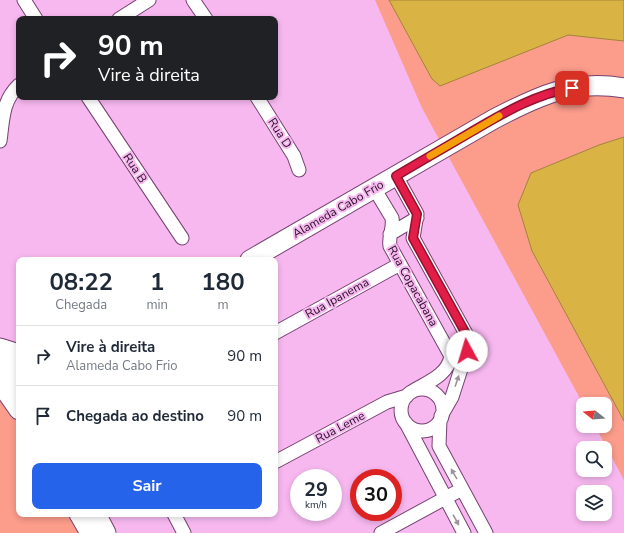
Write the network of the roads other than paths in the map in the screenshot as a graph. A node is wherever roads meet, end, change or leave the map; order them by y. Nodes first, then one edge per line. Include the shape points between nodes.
1 (24, 0) edge
2 (148, 0) edge
3 (193, 0) edge
4 (34, 16) edge
5 (124, 16) edge
6 (204, 16) edge
7 (16, 88) edge
8 (624, 88) edge
9 (90, 100) edge
10 (259, 100) edge
11 (0, 141) edge
12 (299, 170) dead end
13 (396, 176) junction
14 (374, 188) junction
15 (417, 218) junction
16 (390, 234) junction
17 (182, 238) dead end
18 (255, 257) edge
19 (400, 264) junction
20 (278, 331) edge
21 (0, 348) edge
22 (16, 353) edge
23 (451, 356) junction
24 (0, 357) edge
25 (464, 360) junction
26 (0, 383) edge
27 (410, 393) junction
28 (16, 395) edge
29 (16, 396) edge
30 (441, 418) junction
31 (406, 423) junction
32 (278, 460) edge
33 (462, 489) junction
34 (445, 499) junction
35 (81, 517) edge
36 (98, 517) edge
37 (176, 517) edge
38 (90, 533) edge
39 (106, 533) edge
40 (184, 533) edge
41 (381, 533) edge
42 (464, 533) edge
43 (486, 533) edge

1 - 4 street
2 - 5 street
3 - 6 street
7 - 11 street via 5,104
8 - 13 main road, Alameda Cabo Frio via 587,86 557,90 494,119
9 - 17 street, Rua B
10 - 12 street, Rua D via 294,156
13 - 14 main road, Alameda Cabo Frio
13 - 15 street
14 - 16 street, Rua Copacabana via 392,218
14 - 18 main road, Alameda Cabo Frio
15 - 16 street
15 - 25 street, Rua Copacabana via 413,238 470,341
16 - 19 street, Rua Copacabana via 390,246
19 - 20 street, Rua Ipanema
19 - 23 street, Rua Copacabana
21 - 22 main road
23 - 25 street
23 - 27 street via 450,362 441,374
24 - 28 main road
30 -> 25 street, Rua Copacabana via 450,401
26 - 29 main road
27 - 30 street, Rua Copacabana via 421,389 435,394 442,406
27 - 31 street via 402,402 402,417
27 - 32 street, Rua Leme via 387,402
30 - 31 street, Rua Copacabana via 435,426 420,431
33 -> 30 street, Rua Copacabana via 439,446
31 - 34 street
33 - 34 street
33 - 43 street, Rua Copacabana
34 - 41 street
34 -> 42 street
35 - 38 main road
36 - 39 main road
37 - 40 street

